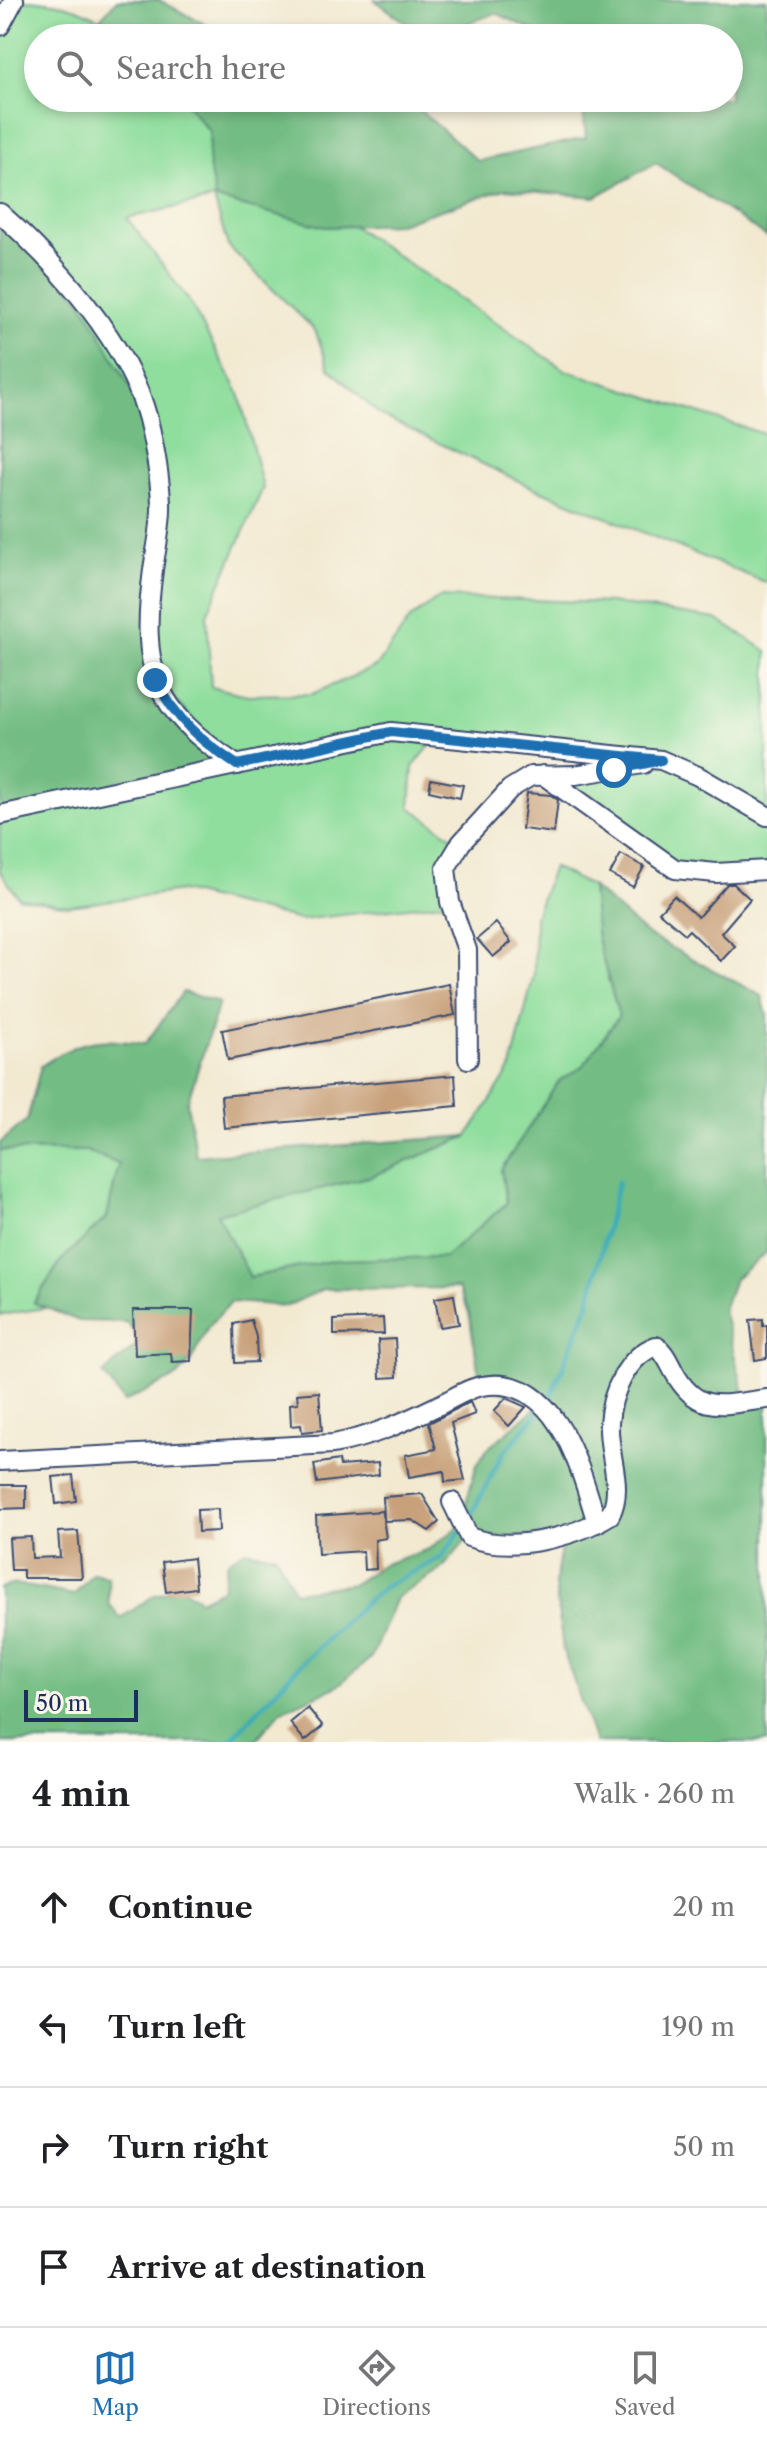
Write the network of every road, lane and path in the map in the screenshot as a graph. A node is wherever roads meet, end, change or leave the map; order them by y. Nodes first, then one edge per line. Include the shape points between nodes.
1 (14, 0) edge
2 (0, 26) edge
3 (0, 213) edge
4 (661, 760) junction
5 (237, 765) junction
6 (543, 775) junction
7 (0, 815) edge
8 (767, 816) edge
9 (767, 870) edge
10 (468, 1059) dead end
11 (767, 1399) edge
12 (0, 1461) edge
13 (452, 1502) dead end
14 (597, 1523) junction

1 - 2 street
3 - 5 street via 84,303 117,348 147,417 162,504 148,633 155,680 182,722
4 - 5 street via 391,732
4 - 6 street
4 - 8 street
5 - 7 street
6 - 9 street via 675,869
6 - 10 street via 510,789 461,843 446,868 450,902 467,950
11 - 14 street via 717,1405 696,1401 684,1391 661,1348 648,1349 628,1367 616,1392 609,1423 618,1500 610,1515
12 - 14 street via 333,1444 372,1437 481,1386 508,1386 536,1398 550,1412 576,1455
13 - 14 street via 465,1531 484,1543 518,1543

